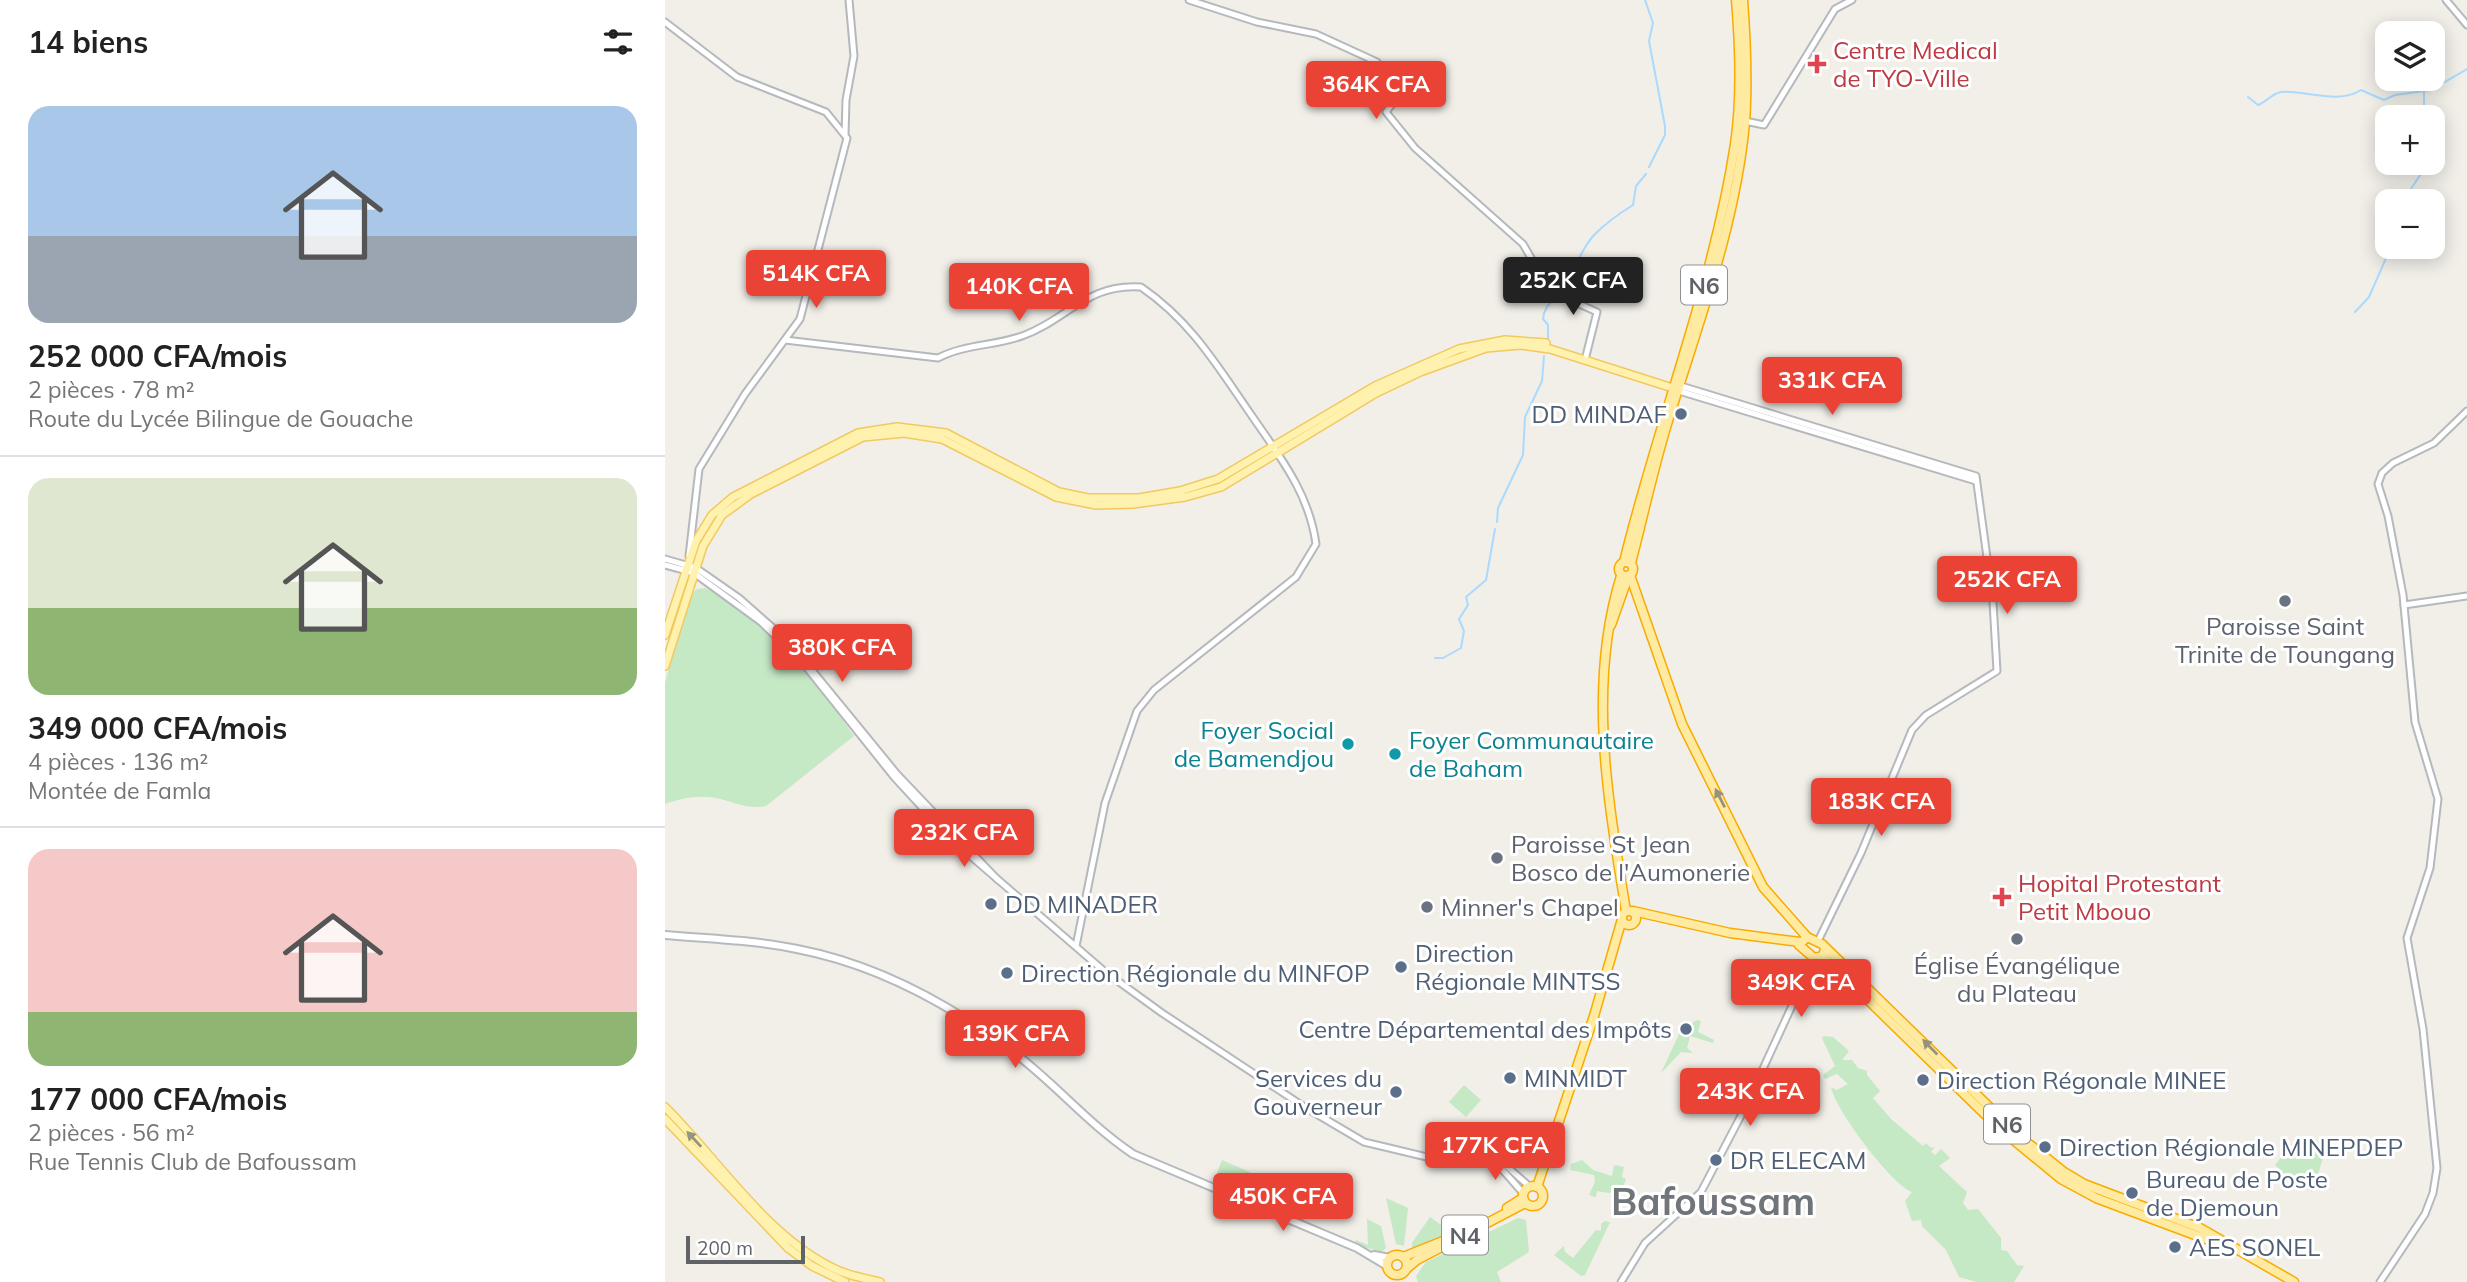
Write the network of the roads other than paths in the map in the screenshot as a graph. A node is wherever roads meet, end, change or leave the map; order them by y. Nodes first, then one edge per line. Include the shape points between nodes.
1 (849, 0) edge
2 (1189, 0) edge
3 (1736, 0) edge
4 (1743, 0) edge
5 (1852, 0) edge
6 (2446, 0) edge
7 (665, 22) edge
8 (2467, 25) edge
9 (1743, 43) junction
10 (1741, 120) junction
11 (845, 135) junction
12 (785, 340) junction
13 (1586, 358) junction
14 (1677, 387) junction
15 (2467, 411) edge
16 (1276, 449) junction
17 (665, 559) edge
18 (665, 565) edge
19 (691, 569) junction
20 (1626, 576) junction
21 (2467, 596) edge
22 (2404, 605) junction
23 (665, 635) edge
24 (665, 666) edge
25 (1629, 918) junction
26 (1795, 922) junction
27 (665, 935) edge
28 (1799, 940) junction
29 (1818, 941) junction
30 (1076, 946) junction
31 (1821, 954) junction
32 (1851, 977) junction
33 (1907, 1024) junction
34 (1901, 1031) junction
35 (1951, 1075) junction
36 (665, 1107) edge
37 (665, 1119) edge
38 (1529, 1193) junction
39 (2225, 1244) junction
40 (1403, 1257) junction
41 (1389, 1265) junction
42 (1402, 1275) edge
43 (845, 1282) edge
44 (880, 1282) edge
45 (1389, 1282) edge
46 (1621, 1282) edge
47 (2285, 1282) edge
48 (2294, 1282) edge
49 (2380, 1282) edge

1 - 11 street via 854,56
2 - 13 street via 1257,22 1316,34 1373,60 1384,77 1402,91 1386,112 1393,122 1462,192 1518,239 1556,296 1597,312
3 - 9 highway, N6
4 - 9 highway, N6
5 - 10 street via 1835,9 1764,125
6 - 8 street
7 - 11 street via 737,77 826,112
9 - 10 highway, N6
10 - 14 highway, N6 via 1720,253
11 - 12 street via 802,313
12 - 16 street via 938,358 953,350 1029,333 1097,292 1141,287 1201,340
12 - 19 street via 745,394 696,478
13 - 14 main road
13 - 16 main road via 1538,346 1486,348 1397,383
14 - 20 highway, N6
14 - 29 street via 1976,478 1997,671 1926,715 1912,730
15 - 22 street via 2434,443 2393,463 2378,484
16 - 19 main road via 1234,481 1199,494 1149,503 1096,505 1056,497 942,439 904,433 863,437 730,507 710,532
16 - 30 street via 1310,509 1316,544 1296,577 1163,682 1137,711 1099,825
17 - 19 street
18 - 19 street
19 - 23 main road
19 - 24 main road
19 - 30 street via 736,601 803,663 954,839
20 - 25 highway via 1609,618 1601,740
26 -> 20 highway via 1763,887 1682,724
21 - 22 street
22 - 49 street via 2415,722 2438,799 2430,867 2407,938 2423,1029 2437,1168 2425,1214
25 - 28 highway
25 - 38 highway via 1617,938 1584,1045
26 - 28 highway
26 - 28 highway
27 - 41 main road via 797,949 899,982 1014,1052 1100,1131 1133,1154
28 - 29 highway
28 - 31 highway via 1801,949
29 - 31 highway
30 - 38 street via 1104,971 1227,1057 1370,1144 1431,1158 1496,1156 1497,1163
31 - 32 highway, N6
31 - 46 street via 1701,1192 1645,1243
32 - 33 highway, N6
32 - 34 highway, N6
33 - 34 highway
35 -> 33 highway, N6
34 - 35 highway, N6
35 - 39 highway, N6 via 2080,1191
44 -> 36 main road via 844,1273 805,1252
37 - 43 main road via 787,1248
38 - 40 highway, N4 via 1450,1238
38 - 42 highway, N4 via 1417,1260
39 - 47 highway, N6
39 - 48 highway, N6
40 - 41 highway
40 - 42 highway
41 - 42 highway
41 - 45 highway

